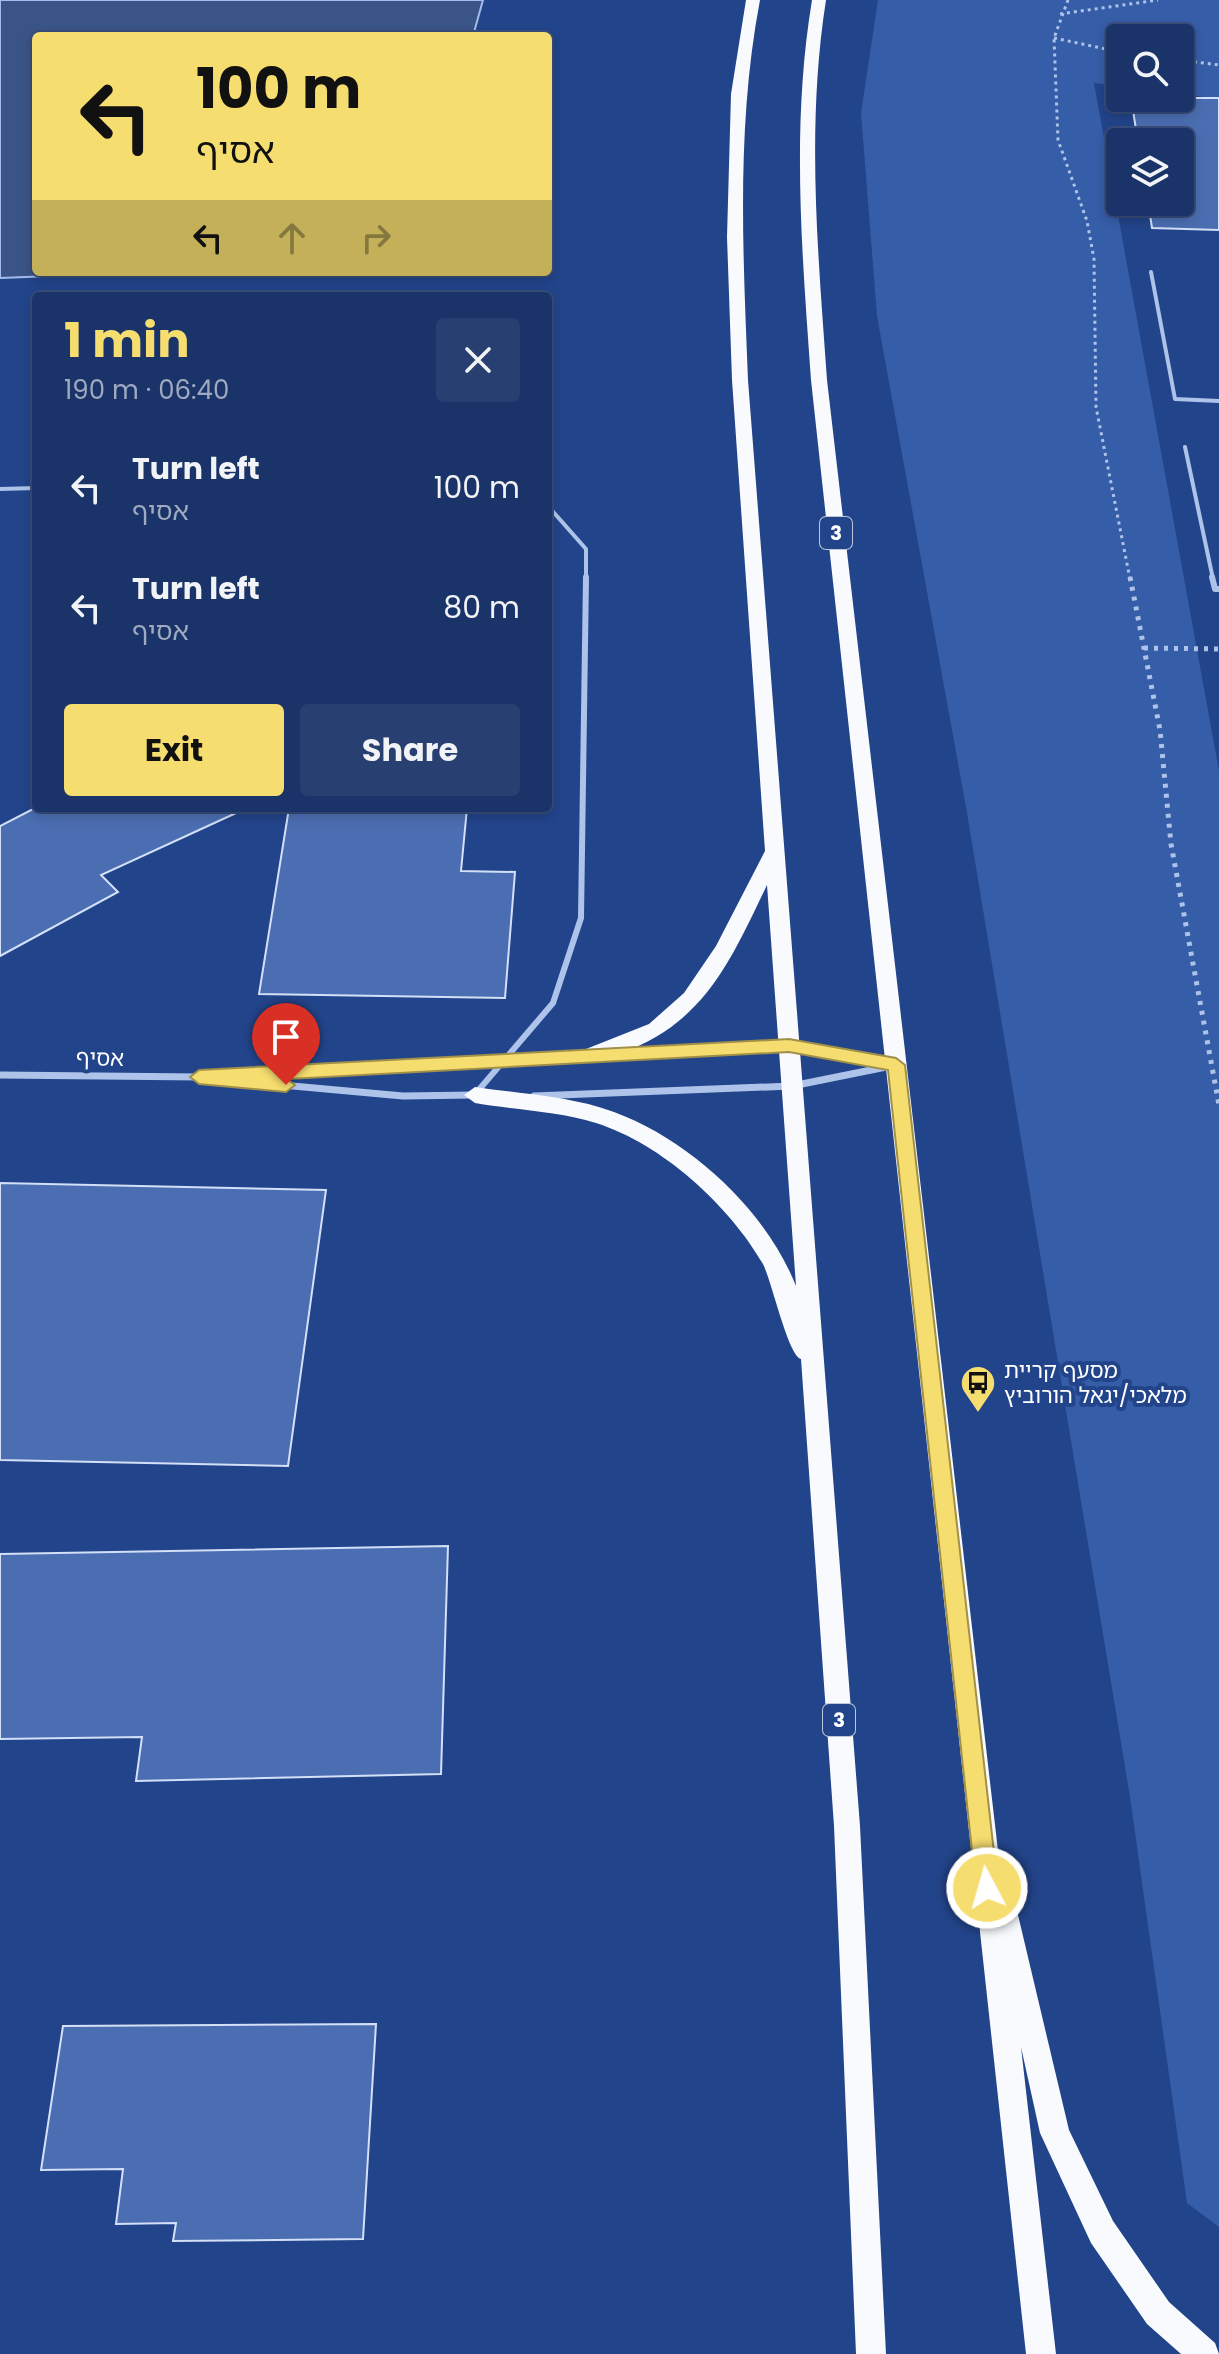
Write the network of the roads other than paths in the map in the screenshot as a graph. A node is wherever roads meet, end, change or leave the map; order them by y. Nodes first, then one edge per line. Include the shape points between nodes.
1 (753, 0) edge
2 (819, 0) edge
3 (1151, 272) dead end
4 (1219, 401) edge
5 (1185, 447) dead end
6 (32, 488) edge
7 (0, 489) edge
8 (552, 511) edge
9 (1219, 589) edge
10 (775, 851) junction
11 (789, 1045) junction
12 (593, 1055) junction
13 (504, 1060) junction
14 (896, 1065) junction
15 (0, 1075) edge
16 (199, 1077) junction
17 (792, 1086) junction
18 (475, 1095) junction
19 (815, 1391) junction
20 (978, 1800) junction
21 (871, 2354) edge
22 (1041, 2354) edge
23 (1204, 2354) edge

1 - 10 highway, 3 via 738,108 736,228 740,380
2 - 14 highway, 3 via 808,110 819,380
3 - 4 lane via 1175,399
5 - 9 lane
6 - 7 lane
8 - 13 lane via 586,549 581,918 553,1003
10 - 11 highway, 3
10 - 12 highway via 714,967 680,1012 658,1030
11 - 12 street, אסיף
11 - 14 street, אסיף
11 - 17 highway, 3
12 - 13 street, אסיף
13 - 16 street, אסיף
13 - 18 lane
14 - 17 street, אסיף
14 - 20 highway, 3
15 - 16 street, אסיף
16 - 18 street, אסיף via 403,1096
17 - 18 street, אסיף
17 - 19 highway, 3
18 - 19 highway via 606,1117 692,1168 739,1214 781,1278
19 - 21 highway, 3 via 847,1826
20 - 22 highway, 3
20 - 23 highway via 1055,2133 1102,2232 1158,2313

